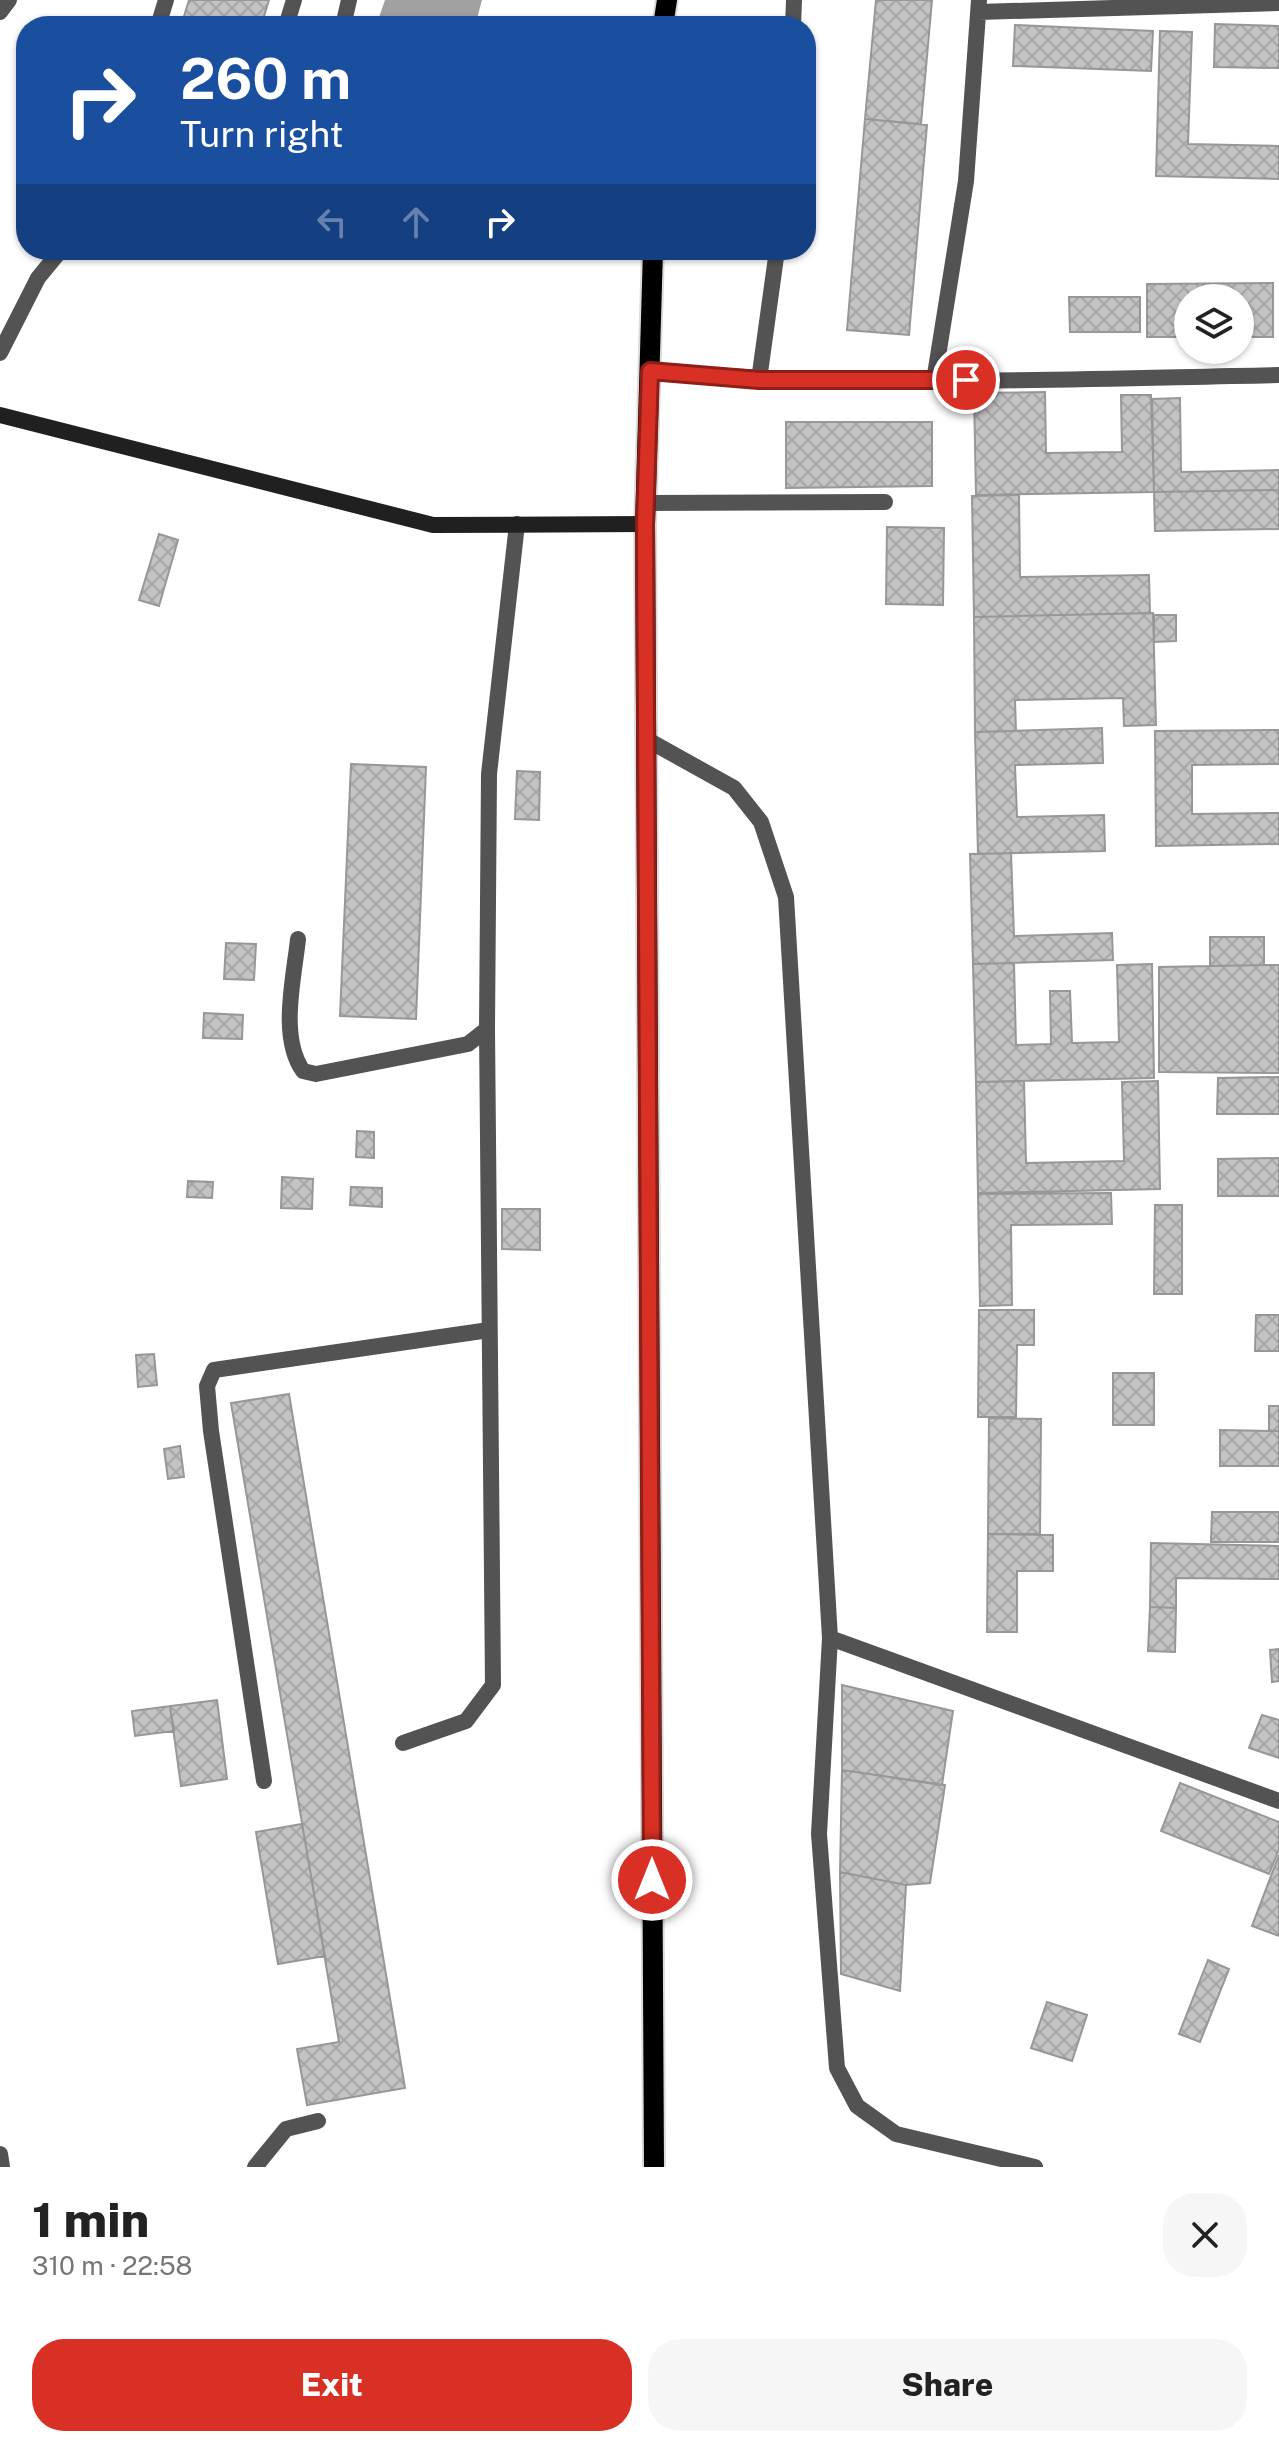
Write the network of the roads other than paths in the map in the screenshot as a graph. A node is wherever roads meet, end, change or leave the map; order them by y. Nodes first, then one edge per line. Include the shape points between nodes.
1 (9, 0) edge
2 (1279, 3) edge
3 (979, 6) edge
4 (0, 12) edge
5 (53, 260) edge
6 (653, 260) edge
7 (776, 260) edge
8 (0, 353) edge
9 (650, 371) junction
10 (1279, 375) edge
11 (759, 380) junction
12 (934, 381) junction
13 (0, 415) edge
14 (885, 502) dead end
15 (645, 503) junction
16 (517, 524) junction
17 (645, 524) junction
18 (646, 739) junction
19 (298, 939) dead end
20 (487, 1029) junction
21 (489, 1330) junction
22 (830, 1638) junction
23 (403, 1743) dead end
24 (264, 1781) dead end
25 (1279, 1801) edge
26 (318, 2121) dead end
27 (0, 2154) edge
28 (2, 2167) edge
29 (255, 2167) edge
30 (654, 2167) edge
31 (1035, 2167) edge

1 - 4 street
2 - 3 street
3 - 12 street via 966,181
5 - 8 street
6 - 9 main road
7 - 11 street
9 - 11 street
9 - 15 main road
10 - 12 street
11 - 12 street
13 - 16 main road via 433,525
14 - 15 street
15 - 17 main road
16 - 17 main road
16 - 20 street via 489,774
17 - 18 main road
18 - 22 street via 734,788 761,822 786,897
18 - 30 main road
19 - 20 street via 291,1015 296,1060 303,1071 316,1074 438,1051 468,1044
20 - 21 street
21 - 23 street via 493,1685 466,1721
21 - 24 street via 214,1370 207,1386 211,1431
22 - 25 street
22 - 31 street via 819,1834 837,2068 857,2106 896,2134
26 - 29 street via 286,2129
27 - 28 street

